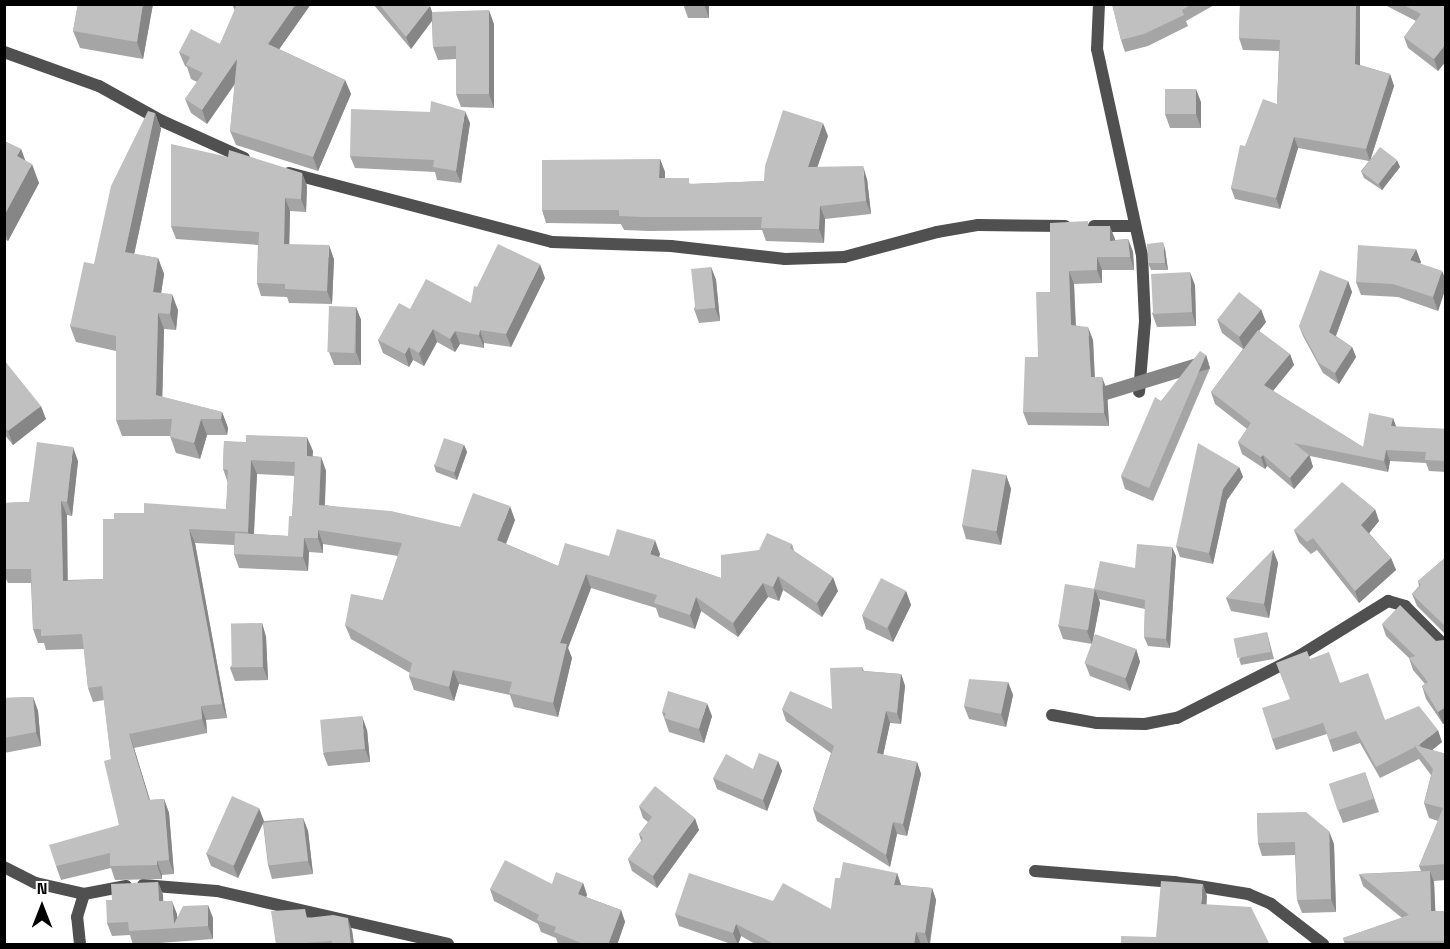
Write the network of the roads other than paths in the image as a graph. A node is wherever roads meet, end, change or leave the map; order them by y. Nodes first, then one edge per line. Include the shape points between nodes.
1 (1099, 4) edge
2 (4, 52) edge
3 (1135, 226) junction
4 (1139, 392) dead end
5 (1446, 647) edge
6 (1052, 715) dead end
7 (4, 867) edge
8 (1035, 872) dead end
9 (84, 894) junction
10 (80, 945) edge
11 (448, 945) edge
12 (1323, 945) edge

1 - 3 street via 1097,50
2 - 3 street via 99,86 162,121 267,165 552,242 671,246 785,259 844,257 978,225
3 - 4 street via 1142,255 1145,321
5 - 6 street via 1405,606 1388,601 1299,656 1177,718 1145,724
7 - 9 street via 36,883
8 - 12 street via 1174,882 1248,894 1271,904
9 - 10 street via 77,917
9 - 11 street via 137,885 216,891

